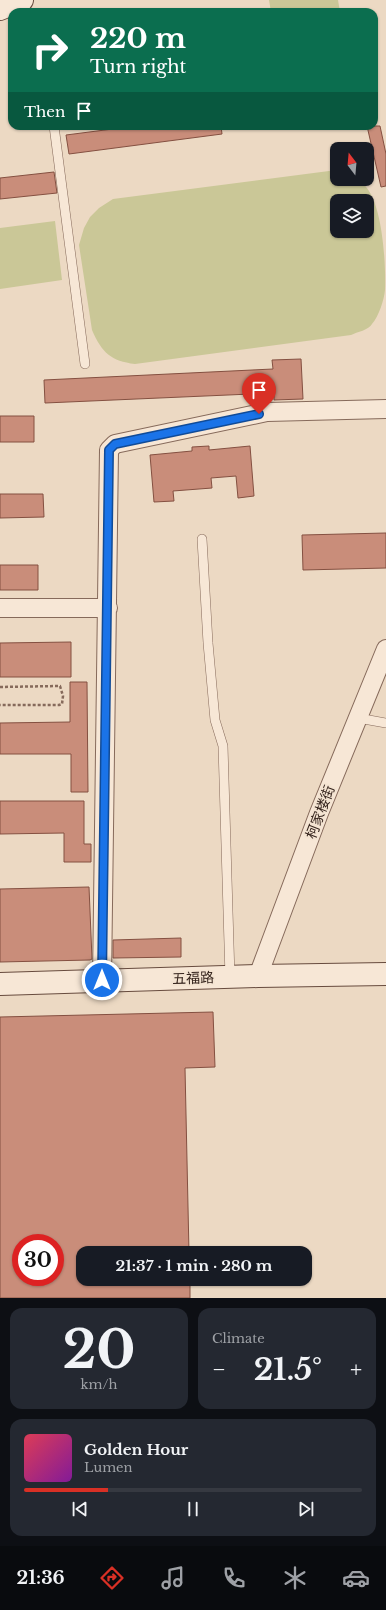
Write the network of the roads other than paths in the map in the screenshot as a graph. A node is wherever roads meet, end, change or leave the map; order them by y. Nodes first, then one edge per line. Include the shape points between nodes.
1 (22, 4) edge
2 (0, 10) edge
3 (55, 130) edge
4 (85, 364) dead end
5 (386, 409) edge
6 (202, 539) dead end
7 (0, 608) edge
8 (108, 608) junction
9 (386, 649) edge
10 (358, 718) junction
11 (386, 723) edge
12 (386, 974) edge
13 (258, 976) junction
14 (230, 977) junction
15 (102, 980) junction
16 (0, 984) edge

1 - 2 street
3 - 4 lane
5 - 8 street via 267,412 115,444 109,450
6 - 14 lane via 215,720 223,746
7 - 8 street
8 - 15 street
9 - 10 street, 柯家楼街
10 - 11 lane
10 - 13 street, 柯家楼街 via 319,813
12 - 13 street, 五福路
13 - 14 street, 五福路
14 - 15 street, 五福路
15 - 16 street, 五福路

